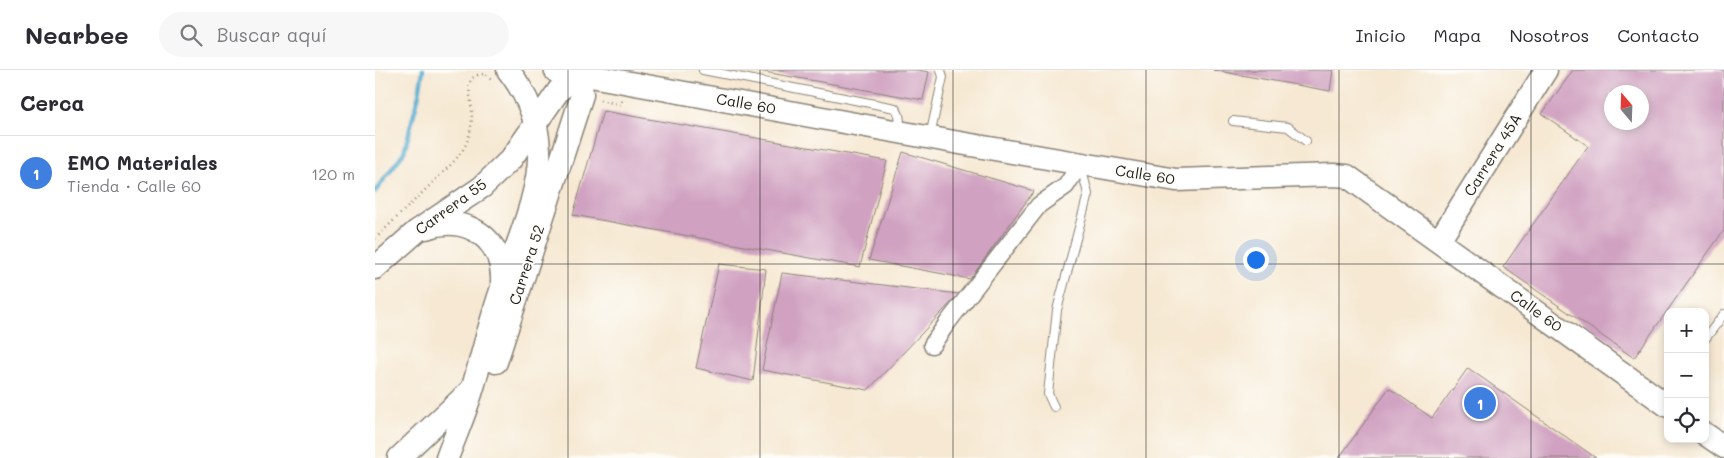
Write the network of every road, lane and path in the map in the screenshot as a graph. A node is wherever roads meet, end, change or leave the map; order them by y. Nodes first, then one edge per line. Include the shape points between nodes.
1 (703, 70) edge
2 (941, 70) edge
3 (1546, 70) edge
4 (573, 71) edge
5 (497, 72) edge
6 (1233, 121) dead end
7 (535, 125) junction
8 (899, 132) junction
9 (929, 138) junction
10 (1306, 141) dead end
11 (1080, 164) junction
12 (417, 231) junction
13 (375, 239) edge
14 (1439, 241) junction
15 (375, 268) edge
16 (502, 286) junction
17 (1724, 314) edge
18 (1709, 335) edge
19 (932, 345) dead end
20 (472, 389) junction
21 (1664, 401) edge
22 (1054, 407) dead end
23 (1709, 437) edge
24 (1724, 447) edge
25 (399, 458) edge
26 (447, 458) edge
27 (464, 458) edge

1 - 8 lane via 895,108 900,118
2 - 9 lane via 943,77
3 - 14 street, Carrera 45A
4 - 7 street, Carrera 55
4 - 8 street, Calle 60
4 - 27 street, Carrera 52 via 582,95
5 - 7 street, Carrera 52 via 520,87
5 - 13 path via 479,74 470,82 472,126 467,143 455,160
6 - 10 lane via 1288,127
7 - 12 street, Carrera 55 via 511,159 482,187
7 - 16 street, Carrera 52 via 539,150 537,179
8 - 9 street, Calle 60
9 - 11 street, Calle 60
11 - 14 street, Calle 60 via 1176,180 1347,176
11 - 19 street via 1067,186 1039,205
11 - 22 lane via 1088,194 1057,310 1048,394
12 - 15 street, Carrera 55
12 - 16 street via 440,223 463,225 475,230 486,238 500,260
14 - 21 street, Calle 60
16 - 20 street, Carrera 52
17 - 18 lane
20 - 25 street
20 - 26 street, Carrera 52
23 - 24 street

